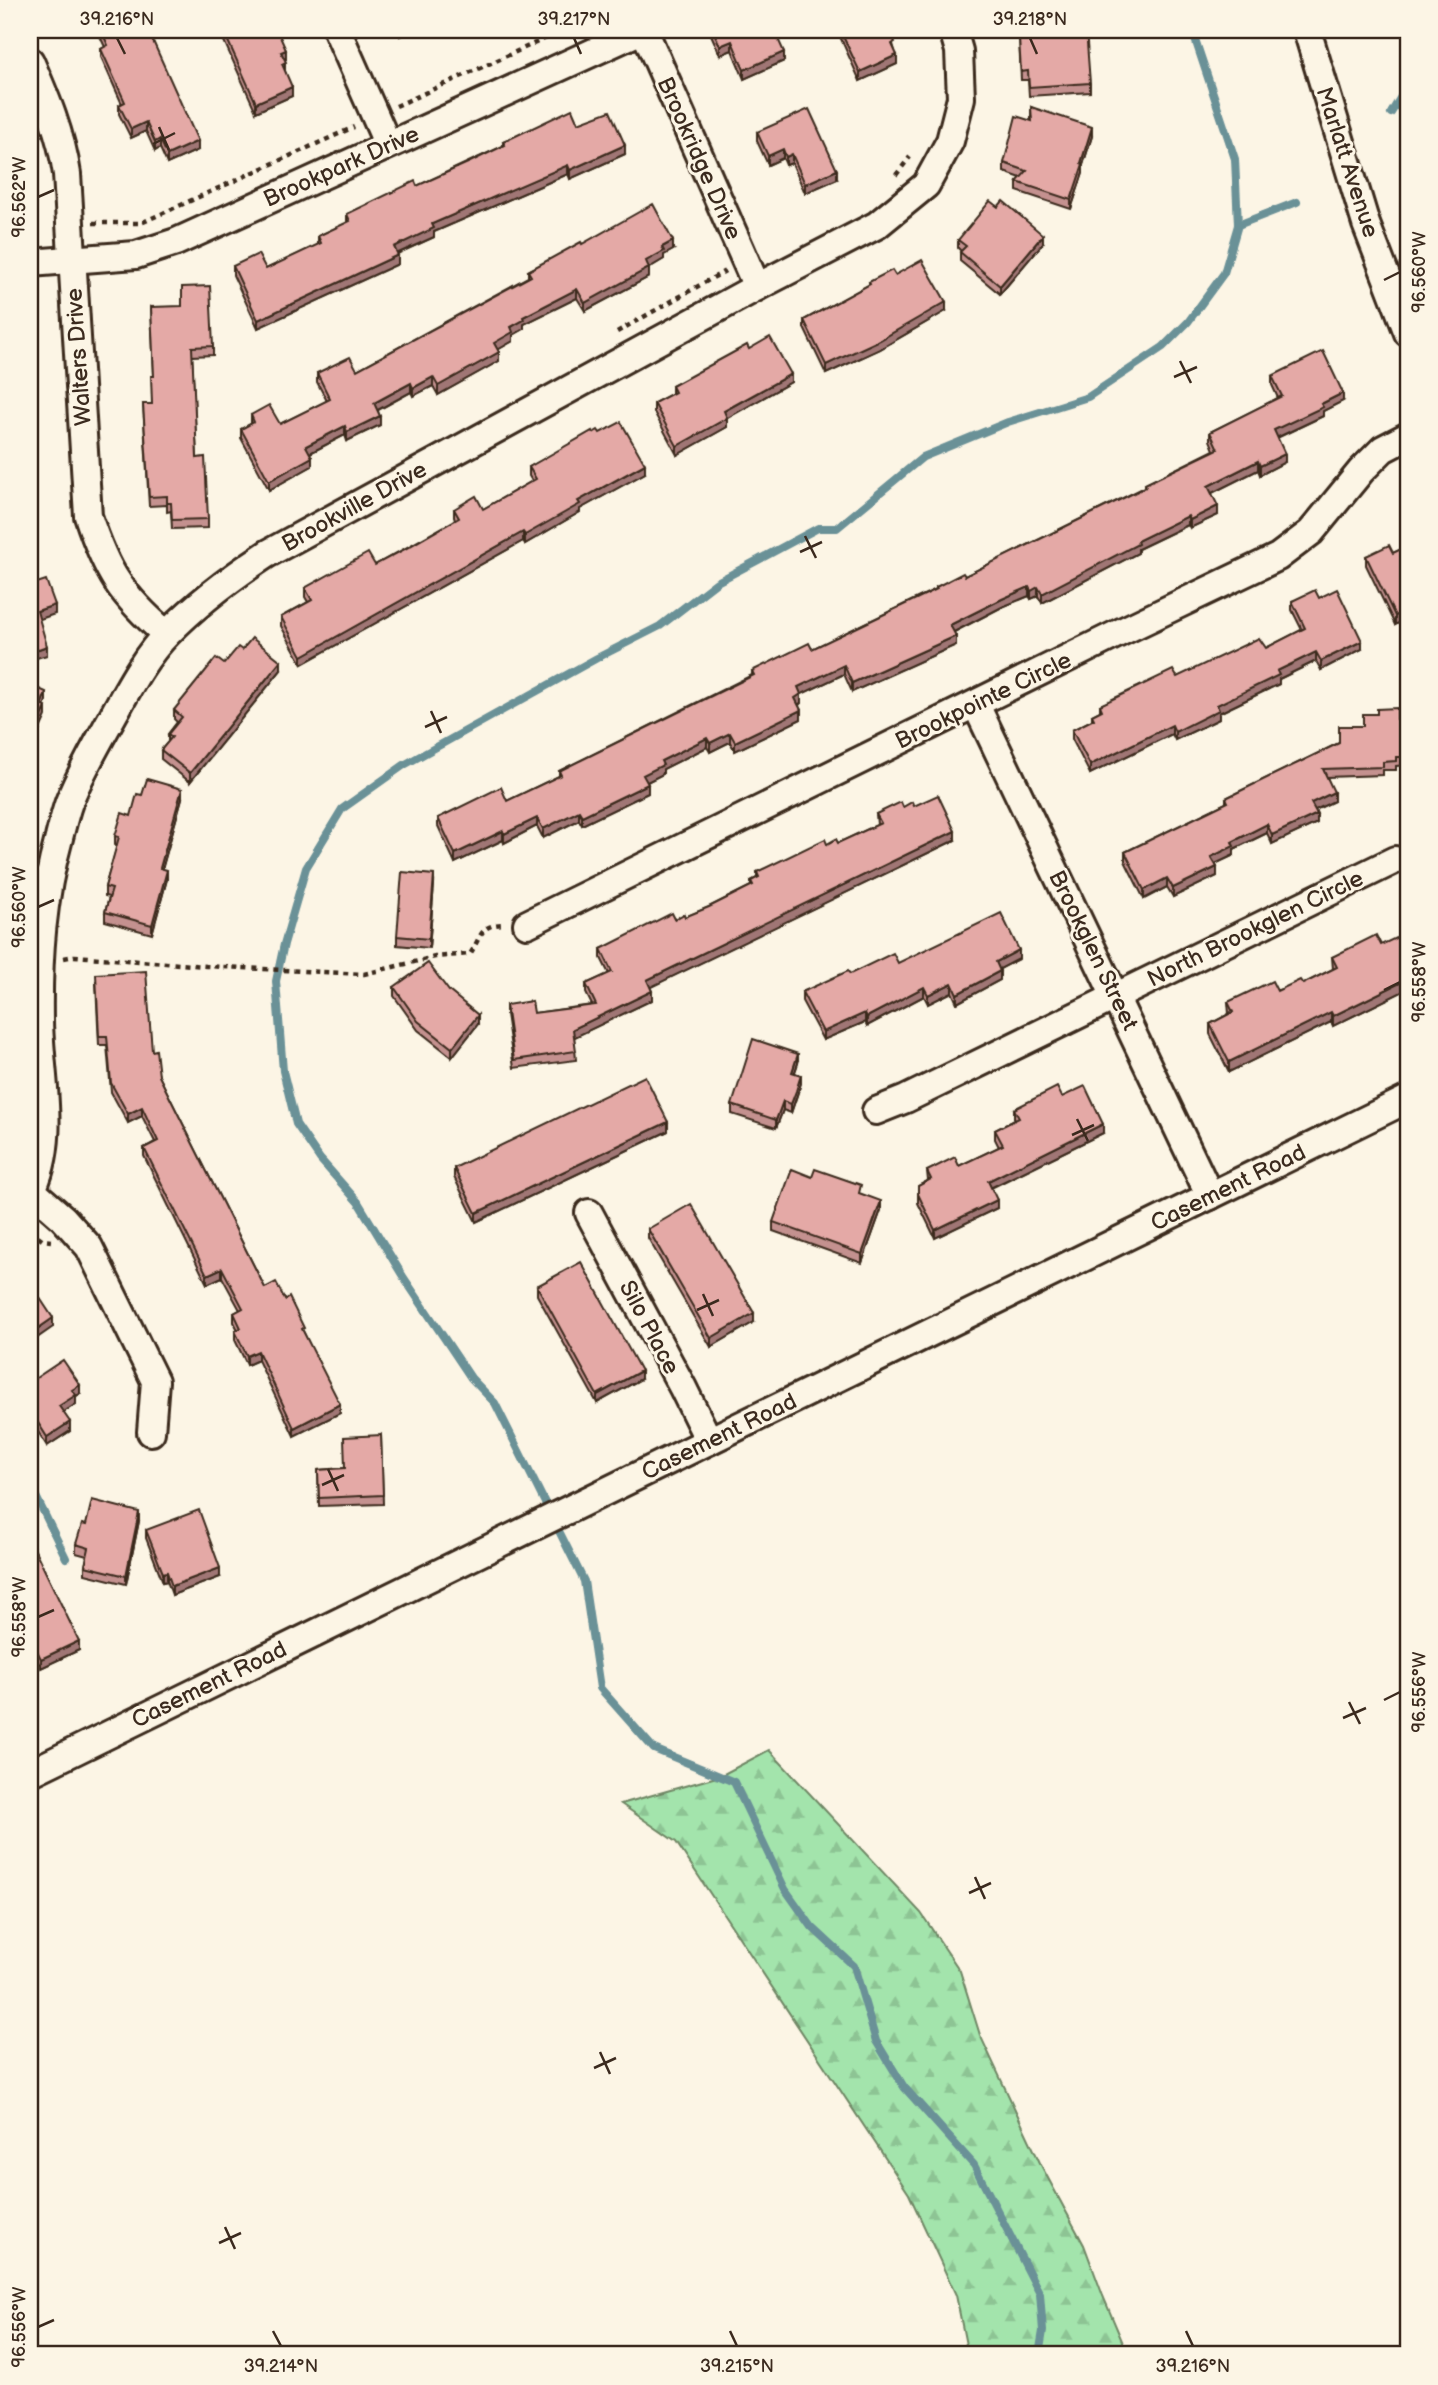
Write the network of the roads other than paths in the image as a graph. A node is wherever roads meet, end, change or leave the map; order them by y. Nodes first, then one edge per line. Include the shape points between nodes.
1 (337, 30) edge
2 (643, 30) edge
3 (953, 30) edge
4 (1307, 30) edge
5 (30, 61) edge
6 (388, 145) junction
7 (71, 260) junction
8 (30, 263) edge
9 (757, 287) junction
10 (1408, 333) edge
11 (1408, 436) edge
12 (166, 634) junction
13 (976, 705) junction
14 (1395, 860) dead end
15 (527, 924) road end
16 (1116, 997) junction
17 (1408, 1099) edge
18 (876, 1111) dead end
19 (31, 1191) edge
20 (1210, 1196) junction
21 (589, 1213) dead end
22 (151, 1432) dead end
23 (709, 1441) junction
24 (30, 1773) edge

1 - 6 street
2 - 6 street, Brookpark Drive
2 - 9 street, Brookridge Drive
3 - 9 street, Brookville Drive via 959,51 961,98 950,141 926,186 877,225
4 - 10 street, Marlatt Avenue via 1366,224
5 - 7 street, Walters Drive via 62,144
6 - 7 street, Brookpark Drive via 176,242 136,255
7 - 8 street, Brookpark Drive
7 - 12 street, Walters Drive via 88,516 101,556 119,586
9 - 12 street, Brookville Drive via 267,554 226,582
11 - 13 street, Brookpointe Circle via 1383,449 1311,533 1278,557
12 - 19 street, Brookville Drive via 136,675 99,741 69,802 53,860 38,960 46,1124
13 - 15 street, Brookpointe Circle
13 - 16 street, Brookglen Street
14 - 16 street, North Brookglen Circle
16 - 18 street, North Brookglen Circle
16 - 20 street, Brookglen Street
17 - 20 street, Casement Road
19 - 22 street via 89,1247 100,1269 155,1381
20 - 23 street, Casement Road
21 - 23 street, Silo Place
23 - 24 street, Casement Road

